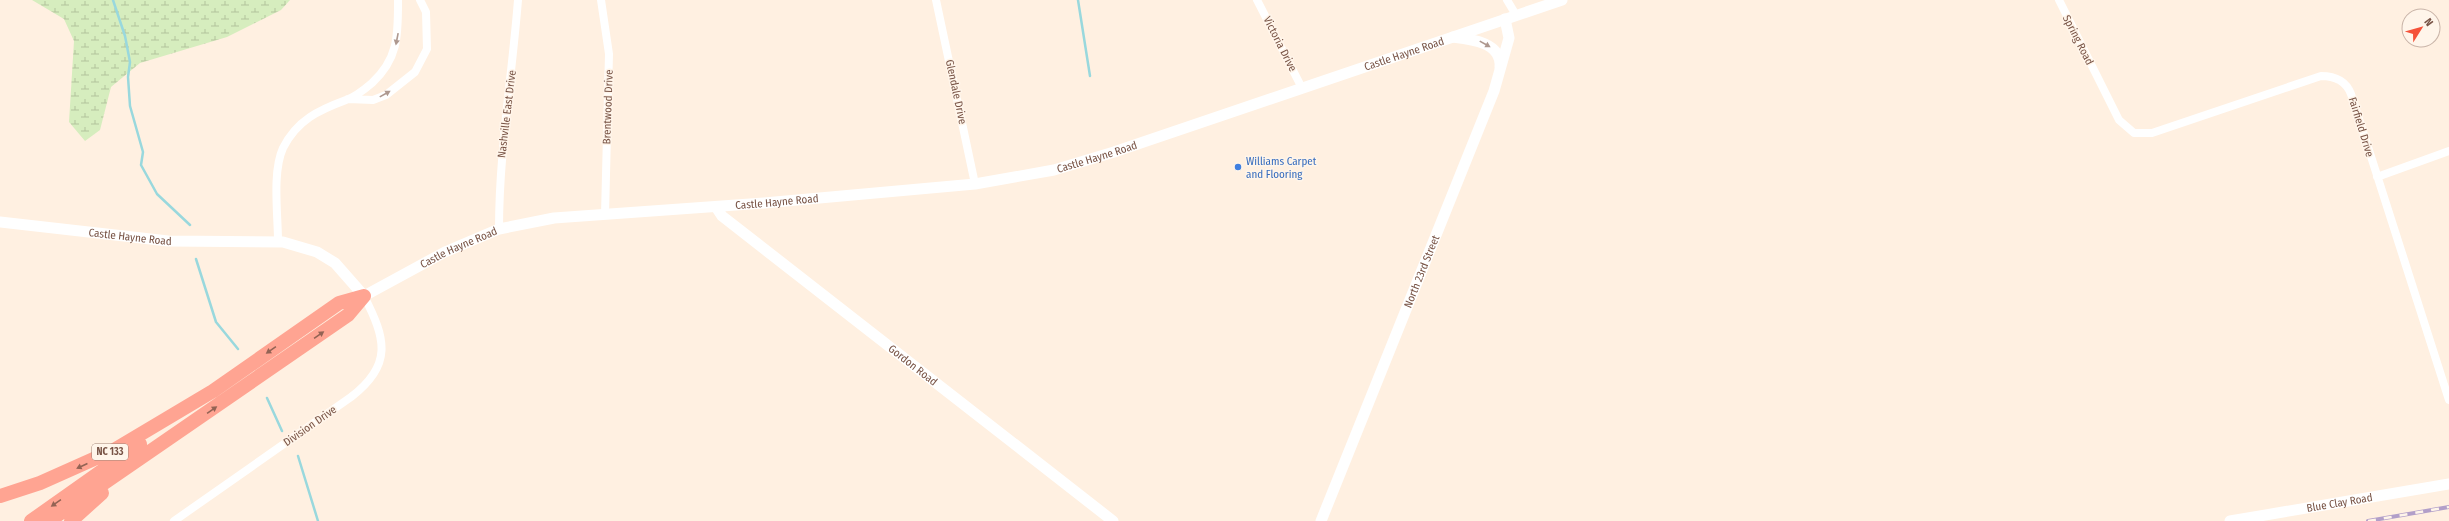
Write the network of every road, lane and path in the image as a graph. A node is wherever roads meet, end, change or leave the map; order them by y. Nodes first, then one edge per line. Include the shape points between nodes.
1 (398, 0) edge
2 (420, 0) edge
3 (518, 0) edge
4 (601, 0) edge
5 (936, 0) edge
6 (1257, 0) edge
7 (1507, 0) edge
8 (1562, 0) edge
9 (2059, 0) edge
10 (1516, 15) junction
11 (1505, 19) junction
12 (1450, 36) junction
13 (1500, 74) junction
14 (2099, 80) joint
15 (1302, 88) junction
16 (348, 99) junction
17 (2449, 151) edge
18 (2377, 177) junction
19 (975, 184) junction
20 (716, 207) junction
21 (605, 215) junction
22 (0, 222) edge
23 (499, 229) junction
24 (278, 241) junction
25 (364, 296) junction
26 (213, 391) junction
27 (2449, 400) edge
28 (180, 432) junction
29 (2449, 484) edge
30 (0, 496) edge
31 (2243, 520) edge
32 (30, 521) edge
33 (49, 521) edge
34 (71, 521) edge
35 (174, 521) edge
36 (1114, 521) edge
37 (1321, 521) edge
38 (2230, 521) edge

1 -> 16 street via 397,41 387,67 366,88
16 -> 2 street via 373,100 386,95 415,72 427,49 426,12
3 - 23 street, Nashville East Drive via 512,80 499,185
4 - 21 street, Brentwood Drive via 610,61
5 - 19 street, Glendale Drive
6 - 15 street, Victoria Drive
7 - 10 street
8 - 10 main road, Castle Hayne Road / NC 133
9 - 14 street, Spring Road
10 - 11 main road, Castle Hayne Road / NC 133
11 - 12 main road, Castle Hayne Road / NC 133
11 - 13 main road, North 23rd Street via 1509,38
12 -> 13 main road via 1476,40 1492,49 1500,63
12 - 15 main road, Castle Hayne Road / NC 133
13 - 37 main road, North 23rd Street
14 - 18 street, Fairfield Drive via 2123,125 2138,134 2152,133 2308,79 2334,77 2349,90
15 - 19 main road, Castle Hayne Road / NC 133 via 1076,164 1023,177
16 - 24 street via 330,104 312,114 298,127 284,148 279,163 277,186
17 - 18 street
18 - 27 street, Fairfield Drive
19 - 20 main road, Castle Hayne Road / NC 133
20 - 21 main road, Castle Hayne Road / NC 133
20 - 36 main road, Gordon Road via 722,216
21 - 23 main road, Castle Hayne Road / NC 133 via 554,218
22 - 24 main road, Castle Hayne Road via 168,241
23 - 25 main road, Castle Hayne Road / NC 133 via 445,252
24 - 25 main road, Castle Hayne Road via 302,246 323,256 345,273
25 -> 26 highway, NC 133 via 339,303
28 -> 25 highway, NC 133 via 348,315
25 - 35 street, Division Drive via 379,328 382,342 380,364 373,377 351,397
26 -> 30 highway, NC 133 via 114,450 40,483
26 -> 32 highway
28 - 33 highway, NC 133
28 - 34 highway via 103,492
29 - 31 main road, Blue Clay Road
31 - 38 main road, Blue Clay Road

